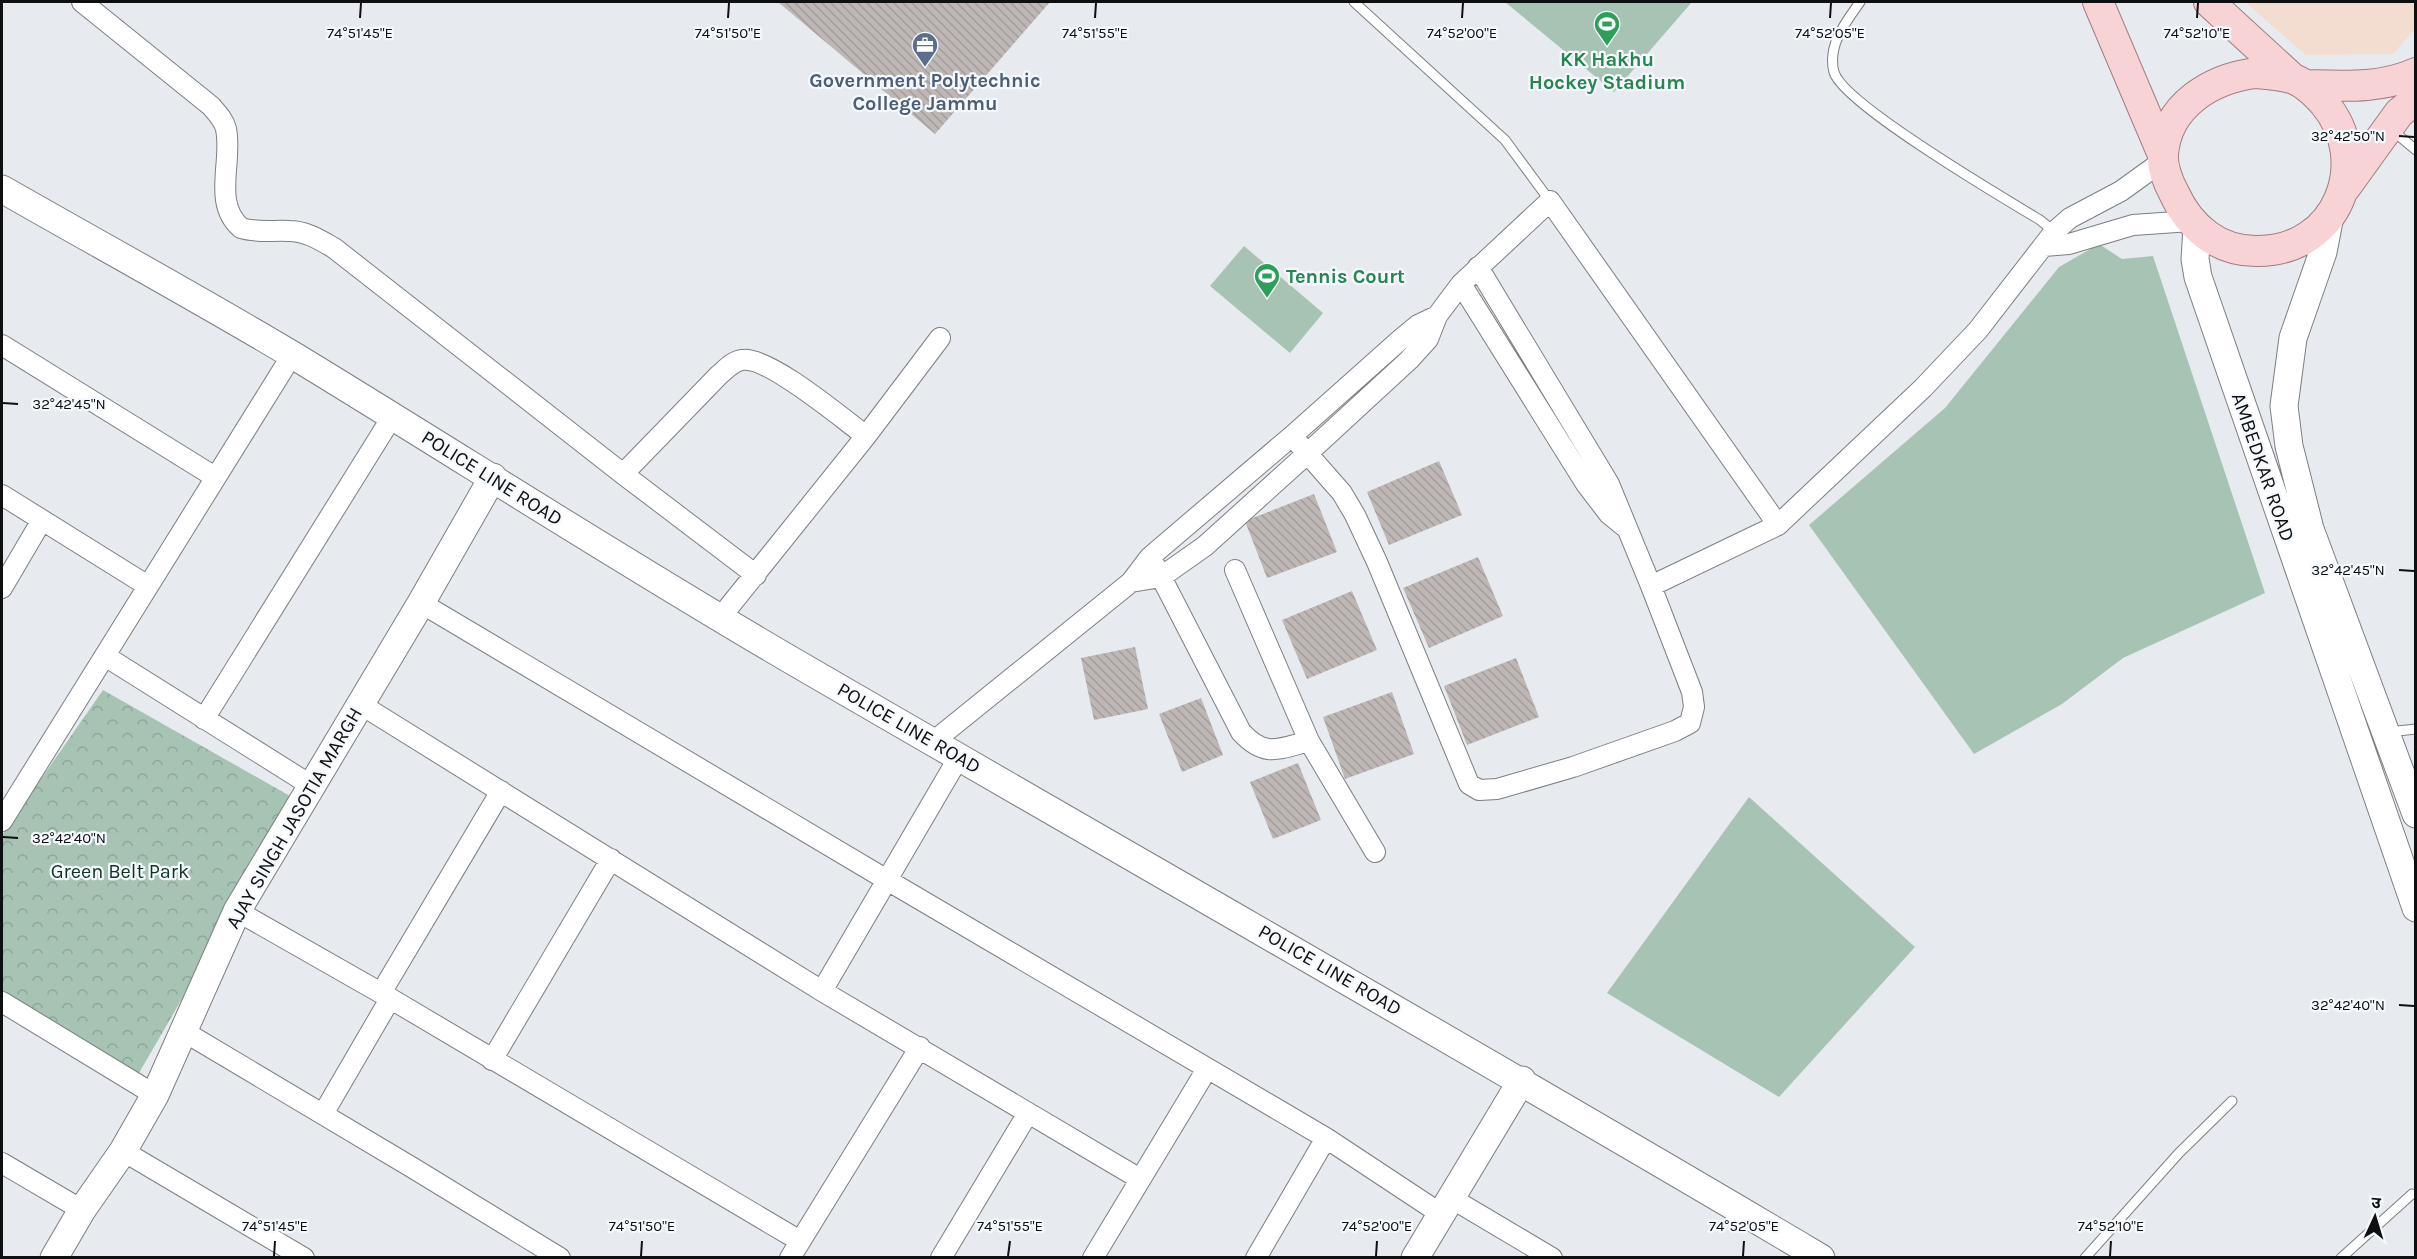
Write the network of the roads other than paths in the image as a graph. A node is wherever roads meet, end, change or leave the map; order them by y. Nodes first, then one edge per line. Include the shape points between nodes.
1 (82, 2) edge
2 (1354, 2) edge
3 (1860, 2) edge
4 (2098, 2) edge
5 (2209, 2) edge
6 (2415, 73) edge
7 (2298, 82) junction
8 (2415, 99) edge
9 (2388, 127) junction
10 (2415, 150) edge
11 (2163, 158) junction
12 (2, 189) edge
13 (1550, 201) junction
14 (2337, 203) junction
15 (2194, 225) junction
16 (2056, 241) junction
17 (1478, 267) junction
18 (1461, 284) junction
19 (1437, 316) junction
20 (940, 338) dead end
21 (2, 345) edge
22 (292, 355) junction
23 (392, 417) junction
24 (867, 436) junction
25 (1292, 436) junction
26 (1309, 452) junction
27 (623, 474) junction
28 (215, 477) junction
29 (493, 477) junction
30 (2, 495) edge
31 (42, 520) junction
32 (1778, 525) junction
33 (1625, 527) junction
34 (1150, 557) junction
35 (1235, 570) dead end
36 (756, 575) junction
37 (1161, 577) junction
38 (1131, 582) junction
39 (148, 586) junction
40 (1651, 586) junction
41 (2, 588) edge
42 (421, 603) junction
43 (720, 618) junction
44 (105, 656) junction
45 (360, 704) junction
46 (204, 720) junction
47 (2415, 729) edge
48 (2386, 733) junction
49 (934, 741) junction
50 (1309, 741) junction
51 (959, 757) junction
52 (312, 786) junction
53 (501, 791) junction
54 (2415, 814) edge
55 (2, 821) edge
56 (1375, 852) dead end
57 (611, 859) junction
58 (887, 880) junction
59 (2415, 908) edge
60 (237, 911) junction
61 (822, 991) junction
62 (386, 996) junction
63 (2, 1002) edge
64 (183, 1031) junction
65 (920, 1047) junction
66 (492, 1060) junction
67 (1207, 1069) junction
68 (1522, 1080) junction
69 (155, 1095) junction
70 (2232, 1101) dead end
71 (1028, 1113) junction
72 (323, 1114) junction
73 (1326, 1138) junction
74 (123, 1151) junction
75 (2, 1163) edge
76 (1140, 1179) junction
77 (2412, 1194) dead end
78 (1446, 1206) junction
79 (82, 1210) junction
80 (795, 1249) edge
81 (54, 1257) edge
82 (304, 1257) edge
83 (560, 1257) edge
84 (941, 1257) edge
85 (1093, 1257) edge
86 (1256, 1257) edge
87 (1415, 1257) edge
88 (1552, 1257) edge
89 (1821, 1257) edge
90 (2085, 1257) edge
91 (2341, 1257) edge

1 - 27 street via 211,106 224,122 226,199 236,224 246,230 304,233 334,248
2 - 13 lane via 1505,140
3 - 16 lane via 1833,48 1833,69 1841,86
4 - 11 main road
5 - 7 main road
6 - 7 main road via 2369,85
7 - 11 main road via 2255,73 2223,79 2208,87 2184,106 2174,120
7 - 14 main road via 2332,112 2343,132 2347,159
8 - 9 main road
9 - 10 lane
9 - 14 main road
11 - 15 main road via 2172,189
11 - 16 street via 2121,191 2070,218
12 - 22 main road, POLICE LINE ROAD
13 - 17 street
13 - 32 street
14 - 15 main road via 2317,228 2284,248 2229,248
14 - 48 main road via 2293,338 2284,406 2289,446 2310,529
15 - 16 street via 2133,225
15 - 59 main road, AMBEDKAR ROAD via 2198,277
16 - 32 street via 1923,388
17 - 18 street
17 - 33 street via 1609,484
18 - 19 street
18 - 33 street via 1586,484
19 - 25 street via 1401,339
19 - 26 street via 1428,339 1415,353
20 - 24 street
21 - 28 street
22 - 23 main road, POLICE LINE ROAD
22 - 28 street
23 - 29 main road, POLICE LINE ROAD
23 - 46 street
24 - 27 street via 776,370 743,359 719,375
24 - 36 street
25 - 26 street
25 - 34 street
26 - 37 street via 1205,546
26 - 40 street via 1355,515 1469,784 1479,790 1497,789 1573,767 1690,723 1692,692
27 - 36 street
28 - 39 street
29 - 42 main road, AJAY SINGH JASOTIA MARGH
29 - 43 main road, POLICE LINE ROAD
30 - 31 street
31 - 39 street
31 - 41 street
32 - 40 street
33 - 40 street
34 - 37 street
34 - 38 street
35 - 50 street
36 - 43 street
37 - 38 street
37 - 50 street via 1249,741 1270,750
38 - 49 street
39 - 44 street
42 - 45 main road, AJAY SINGH JASOTIA MARGH
42 - 58 street
43 - 49 main road, POLICE LINE ROAD
44 - 46 street
44 - 55 street
45 - 52 main road, AJAY SINGH JASOTIA MARGH
45 - 53 street
46 - 52 street
47 - 48 lane
48 - 54 main road
49 - 51 main road, POLICE LINE ROAD
50 - 56 street
51 - 58 street
51 - 68 main road, POLICE LINE ROAD
52 - 60 main road, AJAY SINGH JASOTIA MARGH
53 - 57 street
53 - 62 street
57 - 61 street
57 - 66 street
58 - 61 street
58 - 67 street
60 - 62 street
60 - 64 main road, AJAY SINGH JASOTIA MARGH
61 - 65 street
62 - 66 street
62 - 72 street
63 - 69 street
64 - 69 main road, AJAY SINGH JASOTIA MARGH
64 - 72 street
65 - 71 street
65 - 80 street
66 - 80 street
67 - 73 street
67 - 76 street
68 - 78 main road
68 - 89 main road, POLICE LINE ROAD
69 - 74 main road, AJAY SINGH JASOTIA MARGH
70 - 90 lane
71 - 76 street
71 - 84 street
72 - 83 street
73 - 78 street
73 - 86 street
74 - 79 main road, AJAY SINGH JASOTIA MARGH
74 - 82 street
75 - 79 street
76 - 85 street
77 - 91 lane
78 - 87 main road
78 - 88 street
79 - 81 main road, AJAY SINGH JASOTIA MARGH

